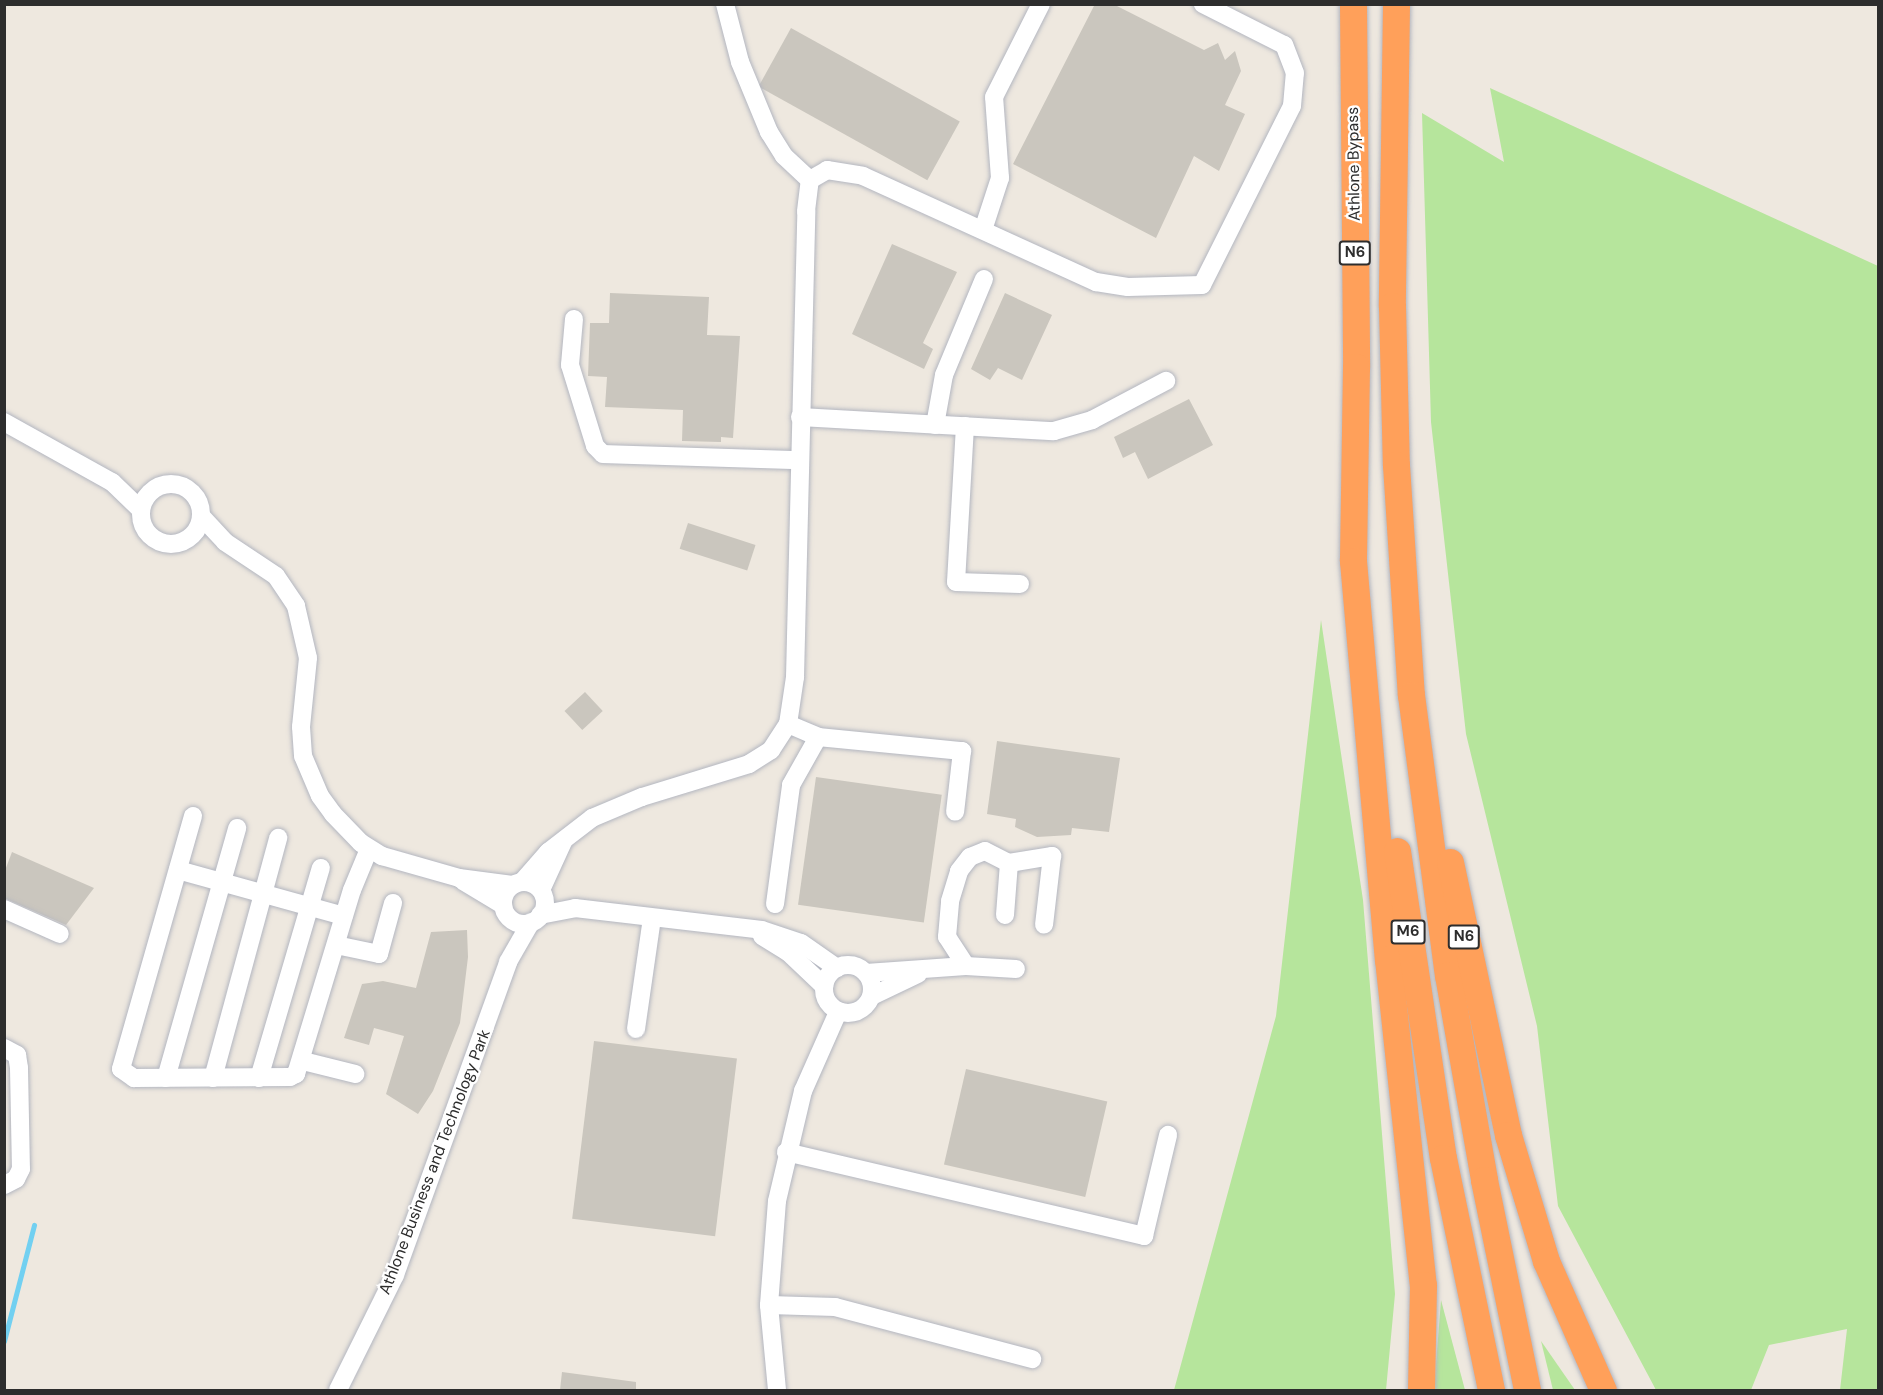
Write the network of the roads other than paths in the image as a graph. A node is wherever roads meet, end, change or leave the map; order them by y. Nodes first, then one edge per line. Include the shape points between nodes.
1 (725, 4) edge
2 (1041, 4) edge
3 (1203, 4) edge
4 (1353, 4) edge
5 (1396, 4) edge
6 (810, 180) junction
7 (983, 230) junction
8 (984, 279) dead end
9 (574, 319) dead end
10 (1166, 381) dead end
11 (800, 417) junction
12 (4, 422) edge
13 (935, 425) junction
14 (965, 426) junction
15 (799, 460) junction
16 (1396, 465) junction
17 (1356, 468) junction
18 (112, 482) junction
19 (154, 489) junction
20 (141, 510) junction
21 (201, 516) junction
22 (187, 539) junction
23 (225, 542) junction
24 (1020, 584) dead end
25 (788, 724) junction
26 (818, 737) junction
27 (955, 812) dead end
28 (193, 816) dead end
29 (237, 828) dead end
30 (278, 838) dead end
31 (564, 840) junction
32 (369, 849) junction
33 (1009, 863) junction
34 (321, 868) dead end
35 (178, 870) junction
36 (459, 878) junction
37 (221, 883) junction
38 (518, 883) junction
39 (542, 892) junction
40 (262, 894) junction
41 (393, 903) dead end
42 (775, 904) dead end
43 (308, 907) junction
44 (575, 908) junction
45 (4, 909) edge
46 (506, 910) junction
47 (1005, 915) dead end
48 (345, 916) junction
49 (652, 918) junction
50 (536, 919) junction
51 (1044, 925) dead end
52 (749, 930) junction
53 (60, 934) dead end
54 (336, 945) junction
55 (508, 962) junction
56 (966, 966) junction
57 (837, 968) junction
58 (1016, 969) dead end
59 (922, 972) junction
60 (866, 973) junction
61 (824, 986) junction
62 (872, 996) junction
63 (838, 1011) junction
64 (636, 1029) dead end
65 (4, 1048) edge
66 (303, 1061) junction
67 (355, 1074) dead end
68 (166, 1078) junction
69 (213, 1078) junction
70 (259, 1078) junction
71 (12, 1087) edge
72 (12, 1132) edge
73 (1168, 1135) dead end
74 (786, 1152) junction
75 (4, 1185) edge
76 (769, 1305) junction
77 (1032, 1359) dead end
78 (338, 1390) edge
79 (777, 1390) edge
80 (1421, 1390) edge
81 (1491, 1390) edge
82 (1527, 1390) edge
83 (1603, 1390) edge

1 - 6 street via 740,62 769,132 784,156
2 - 7 street via 994,97 1000,178
3 - 7 street via 1284,45 1295,73 1292,106 1202,285 1128,287 1096,282
4 - 17 highway, Athlone Bypass / N6
5 - 16 highway, N6 via 1392,306
6 - 7 street via 826,170 841,169
6 - 11 street, Athlone Business and Technology Park
8 - 13 street via 944,375
9 - 15 street via 570,365 595,446 603,453
10 - 14 street via 1071,428
11 - 13 street
11 - 15 street, Athlone Business and Technology Park
12 - 18 street
13 - 14 street
14 - 24 street via 956,582
15 - 25 street, Athlone Business and Technology Park via 795,676
16 - 82 highway, M6 via 1411,695 1448,975
16 - 83 highway, N6 via 1444,831 1476,998 1508,1136 1546,1262
17 - 80 highway, N6 via 1353,561 1388,959 1423,1285
17 - 81 highway, M6 via 1388,785 1411,958 1443,1158
18 - 19 street
18 - 20 street
19 - 20 street
19 - 21 street via 170,484 186,488 197,499
20 - 22 street via 143,528 156,541 174,544
21 - 22 street via 196,531
21 - 23 street
22 - 23 street
23 - 32 street via 276,576 296,606 308,658 301,727 307,770 333,814
25 - 26 street
25 - 31 street, Athlone Business and Technology Park via 771,750 749,764 606,810
26 - 27 street via 962,751
26 - 42 street via 791,784
28 - 35 street
29 - 37 street
30 - 40 street
31 - 38 street, Athlone Business and Technology Park
31 - 39 street, Athlone Business and Technology Park
32 - 36 street via 405,864
32 - 48 street
33 - 47 street
33 - 51 street via 1052,856
33 - 56 street via 985,851 970,857 959,871 950,901 947,937
34 - 43 street
35 - 37 street
35 - 68 street via 121,1069 134,1078
36 - 38 street
36 - 46 street
37 - 40 street
37 - 68 street
38 - 39 street
38 - 46 street, Athlone Business and Technology Park via 506,892
39 - 44 street
39 - 50 street, Athlone Business and Technology Park via 545,903
40 - 43 street
40 - 69 street
41 - 54 street via 379,954
43 - 48 street
43 - 70 street
44 - 49 street
44 - 50 street
45 - 53 street
46 - 50 street via 519,923
46 - 55 street, Athlone Business and Technology Park
48 - 54 street
49 - 52 street
49 - 64 street
50 - 55 street, Athlone Business and Technology Park
52 - 57 street via 794,940
52 - 61 street via 788,952
54 - 66 street
55 - 78 street, Athlone Business and Technology Park via 395,1275
56 - 58 street
56 - 59 street
57 - 60 street via 852,965
57 - 61 street
59 - 60 street
59 - 62 street
60 - 62 street
61 - 63 street via 826,1001
62 - 63 street via 862,1010
63 - 74 street via 803,1091
65 - 71 street via 17,1055
66 - 67 street
66 - 70 street via 290,1077
68 - 69 street
69 - 70 street
71 - 72 street
72 - 75 street via 21,1169 16,1179
73 - 74 street via 1144,1236
74 - 76 street via 776,1210
76 - 77 street via 835,1307
76 - 79 street

